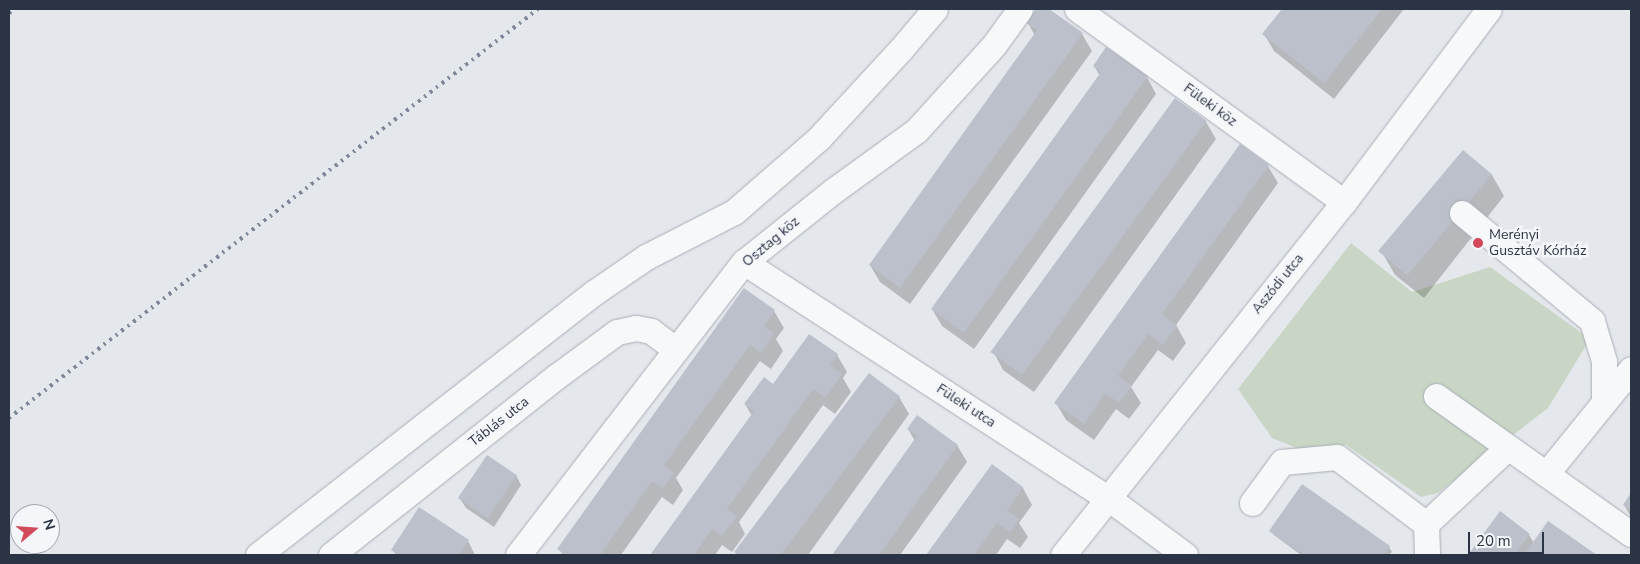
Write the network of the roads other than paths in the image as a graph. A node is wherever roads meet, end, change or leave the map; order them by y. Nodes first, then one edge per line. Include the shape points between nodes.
1 (935, 9) edge
2 (1020, 9) edge
3 (1077, 9) edge
4 (1489, 9) edge
5 (1344, 202) junction
6 (1462, 213) dead end
7 (744, 262) junction
8 (676, 350) junction
9 (1631, 369) edge
10 (1436, 396) dead end
11 (1604, 402) junction
12 (1508, 447) junction
13 (1546, 474) junction
14 (1108, 498) junction
15 (1252, 502) dead end
16 (1426, 524) junction
17 (1631, 534) edge
18 (258, 555) edge
19 (331, 555) edge
20 (518, 555) edge
21 (1064, 555) edge
22 (1185, 555) edge
23 (1427, 555) edge

1 - 18 street via 818,138 734,212 646,257 594,292
2 - 7 street, Osztag köz via 994,45 916,132 833,191
3 - 5 street, Füleki köz
4 - 5 street, Aszódi utca
5 - 14 street, Aszódi utca
6 - 11 street via 1592,321 1604,361
7 - 8 street, Osztag köz
7 - 14 street, Füleki utca
8 - 19 street, Táblás utca via 651,331 636,328 617,332
8 - 20 street, Osztag köz
9 - 11 street
10 - 12 street
11 - 13 street
12 - 13 street
12 - 16 street
13 - 17 street
14 - 21 street, Aszódi utca
14 - 22 street, Füleki utca
15 - 16 street via 1282,462 1337,457
16 - 23 street

